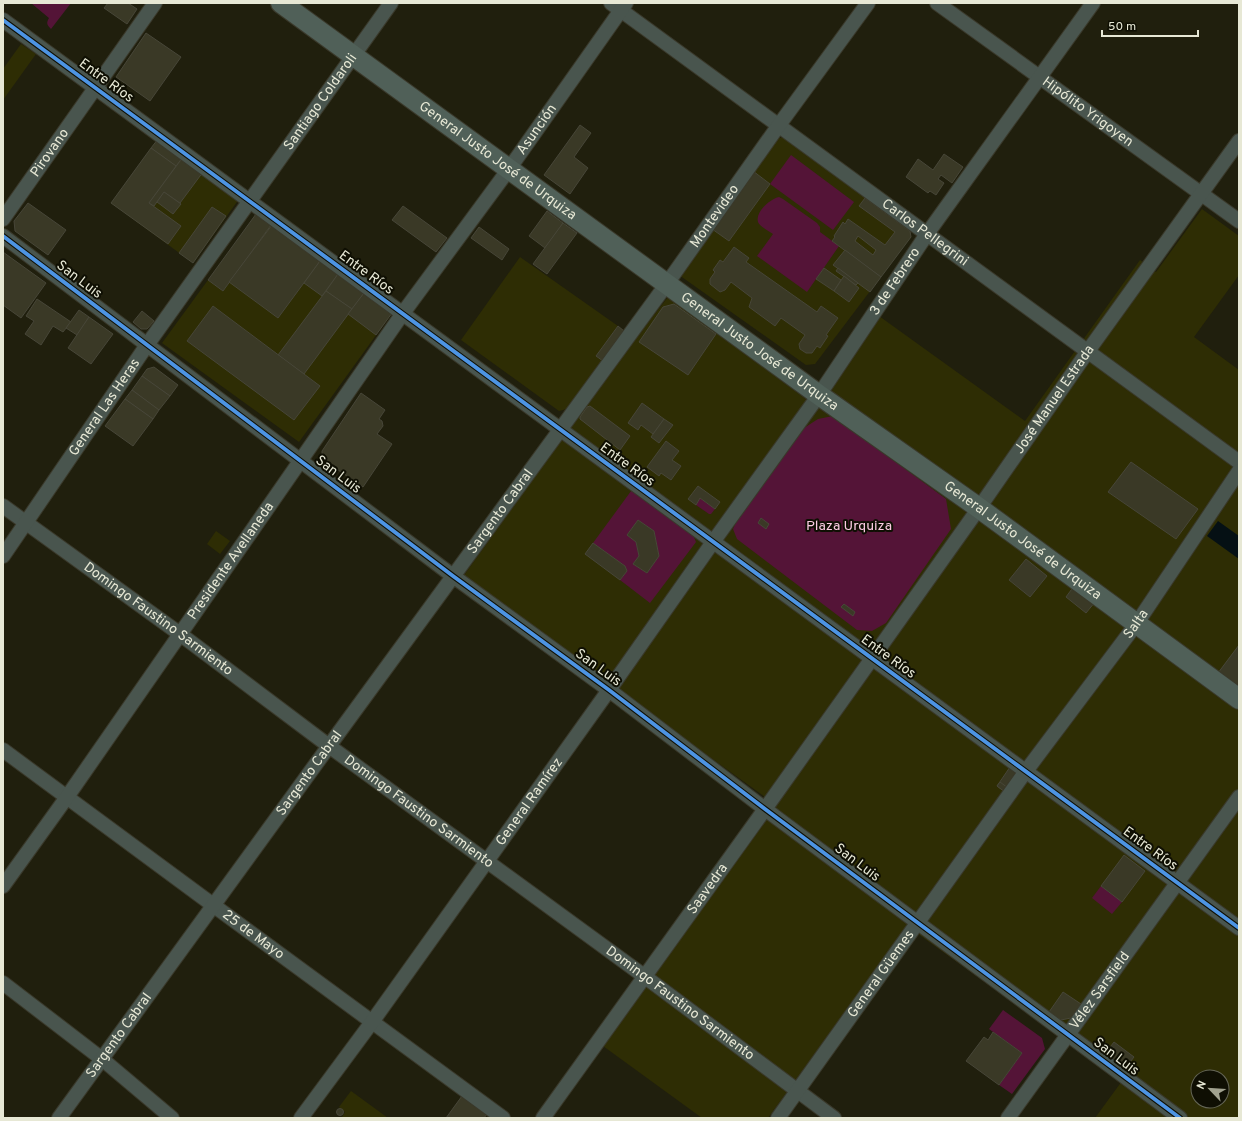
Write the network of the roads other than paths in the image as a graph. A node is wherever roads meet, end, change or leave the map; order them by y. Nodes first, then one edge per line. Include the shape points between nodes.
1 (155, 3) edge
2 (282, 3) edge
3 (391, 3) edge
4 (868, 3) edge
5 (937, 3) edge
6 (1093, 3) edge
7 (619, 6) edge
8 (3, 20) edge
9 (353, 55) junction
10 (1040, 77) junction
11 (96, 87) junction
12 (779, 125) junction
13 (1239, 141) edge
14 (509, 169) junction
15 (1202, 193) junction
16 (250, 201) junction
17 (3, 219) edge
18 (1239, 221) edge
19 (928, 234) junction
20 (3, 236) edge
21 (666, 285) junction
22 (403, 313) junction
23 (147, 345) junction
24 (1088, 351) junction
25 (819, 395) junction
26 (560, 429) junction
27 (300, 461) junction
28 (1239, 462) edge
29 (1239, 471) edge
30 (3, 506) edge
31 (979, 508) junction
32 (26, 523) junction
33 (713, 542) junction
34 (3, 556) edge
35 (453, 576) junction
36 (1137, 623) junction
37 (180, 634) junction
38 (871, 658) junction
39 (609, 690) junction
40 (1239, 699) edge
41 (329, 746) junction
42 (3, 750) edge
43 (1026, 771) junction
44 (67, 797) junction
45 (1239, 797) edge
46 (765, 809) junction
47 (487, 861) junction
48 (1177, 882) junction
49 (3, 886) edge
50 (213, 905) junction
51 (918, 922) junction
52 (1239, 928) edge
53 (644, 976) junction
54 (3, 984) edge
55 (372, 1022) junction
56 (1068, 1034) junction
57 (102, 1059) junction
58 (797, 1091) junction
59 (59, 1118) edge
60 (172, 1118) edge
61 (301, 1118) edge
62 (504, 1118) edge
63 (542, 1118) edge
64 (778, 1118) edge
65 (834, 1118) edge
66 (1008, 1118) edge
67 (1180, 1118) edge

1 - 11 street, Pirovano
2 - 9 street, General Justo José de Urquiza
3 - 9 street, Santiago Coldaroli
4 - 12 street, Montevideo
5 - 10 street, Hipólito Yrigoyen
6 - 10 street, 3 de Febrero
7 - 12 street, Carlos Pellegrini
7 - 14 street, Asunción
8 - 11 street, Entre Ríos
9 - 14 street, General Justo José de Urquiza
9 - 16 street, Santiago Coldaroli
10 - 15 street, Hipólito Yrigoyen
10 - 19 street, 3 de Febrero
11 - 16 street, Entre Ríos
11 - 17 street, Pirovano
12 - 19 street, Carlos Pellegrini
12 - 21 street, Montevideo
13 - 15 street, José Manuel Estrada
14 - 21 street, General Justo José de Urquiza
14 - 22 street, Asunción
15 - 18 street, Hipólito Yrigoyen
15 - 24 street, José Manuel Estrada
16 - 22 street, Entre Ríos
16 - 23 street, General Las Heras
19 - 24 street, Carlos Pellegrini
19 - 25 street, 3 de Febrero
20 - 23 street, San Luis
21 - 25 street, General Justo José de Urquiza
21 - 26 street, Montevideo
22 - 26 street, Entre Ríos
22 - 27 street, Presidente Avellaneda
23 - 27 street, San Luis
23 - 32 street, General Las Heras
24 - 28 street, Carlos Pellegrini
24 - 31 street, José Manuel Estrada
25 - 31 street, General Justo José de Urquiza
25 - 33 street, 3 de Febrero
26 - 33 street, Entre Ríos
26 - 35 street, Sargento Cabral
27 - 35 street, San Luis
27 - 37 street, Presidente Avellaneda
29 - 36 street, Salta
30 - 32 street, Domingo Faustino Sarmiento
31 - 36 street, General Justo José de Urquiza
31 - 38 street, José Manuel Estrada
32 - 34 street, General Las Heras
32 - 37 street, Domingo Faustino Sarmiento
33 - 38 street, Entre Ríos
33 - 39 street, General Ramírez
35 - 39 street, San Luis
35 - 41 street, Sargento Cabral
36 - 40 street, General Justo José de Urquiza
36 - 43 street, Salta
37 - 41 street, Domingo Faustino Sarmiento
37 - 44 street, Presidente Avellaneda
38 - 43 street, Entre Ríos
38 - 46 street, Saavedra
39 - 46 street, San Luis
39 - 47 street, General Ramírez
41 - 47 street, Domingo Faustino Sarmiento
41 - 50 street, Sargento Cabral
42 - 44 street, 25 de Mayo
43 - 48 street, Entre Ríos
43 - 51 street, General Güemes
44 - 49 street, Presidente Avellaneda
44 - 50 street, 25 de Mayo
45 - 48 street, Vélez Sarsfield
46 - 51 street, San Luis
46 - 53 street, Saavedra
47 - 53 street, Domingo Faustino Sarmiento
47 - 55 street, General Ramírez
48 - 52 street, Entre Ríos
48 - 56 street, Vélez Sarsfield
50 - 55 street, 25 de Mayo
50 - 57 street, Sargento Cabral
51 - 56 street, San Luis
51 - 58 street, General Güemes
53 - 58 street, Domingo Faustino Sarmiento
53 - 63 street, Saavedra
54 - 57 street
55 - 61 street, General Ramírez
55 - 62 street, 25 de Mayo
56 - 66 street, Vélez Sarsfield
56 - 67 street, San Luis
57 - 59 street, Sargento Cabral
57 - 60 street
58 - 64 street, General Güemes
58 - 65 street, Domingo Faustino Sarmiento

